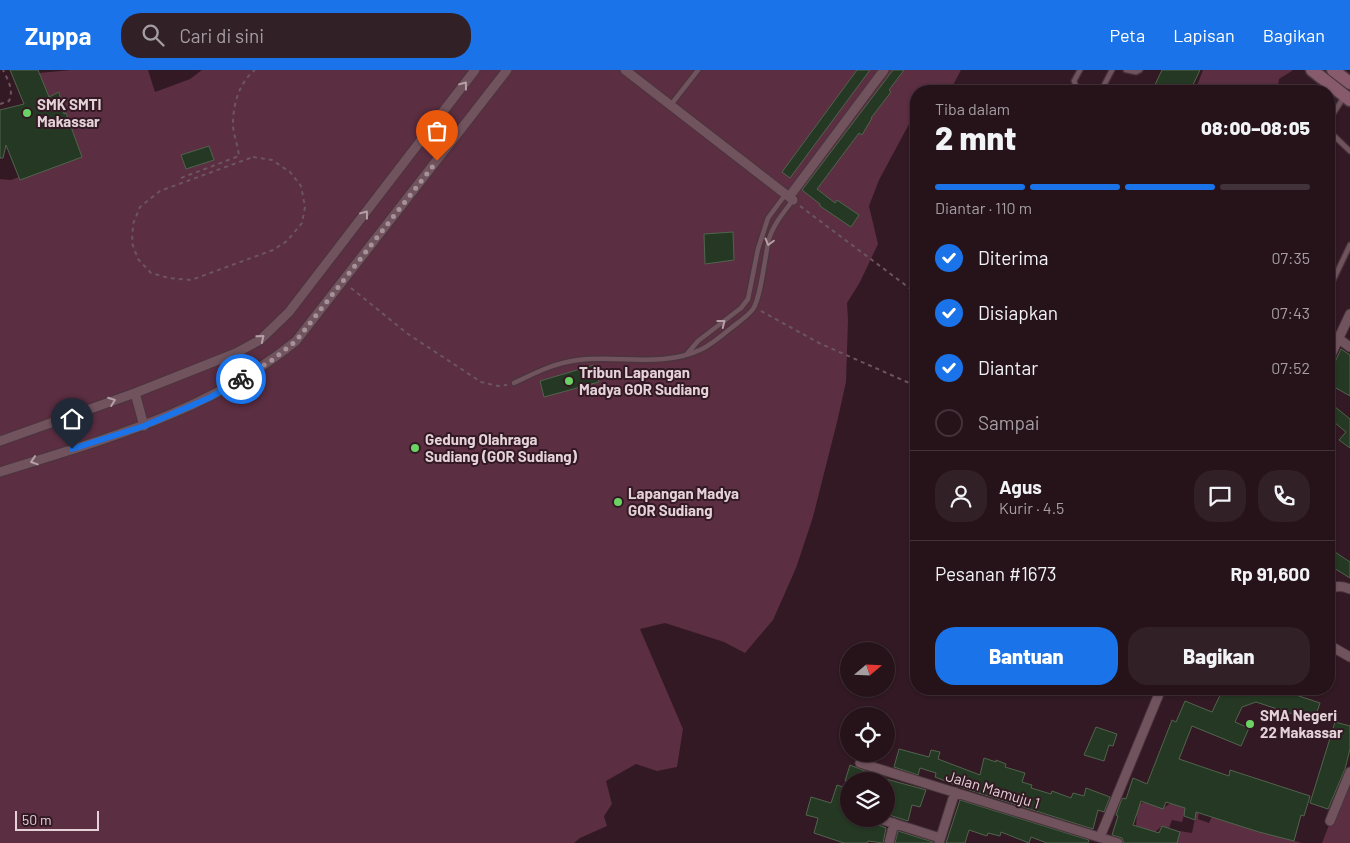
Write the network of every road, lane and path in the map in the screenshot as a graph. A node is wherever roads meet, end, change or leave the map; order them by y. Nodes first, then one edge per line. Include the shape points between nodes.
1 (3, 70) edge
2 (255, 70) edge
3 (475, 70) edge
4 (507, 70) edge
5 (625, 70) edge
6 (698, 70) edge
7 (884, 70) edge
8 (1080, 70) edge
9 (1112, 70) edge
10 (1126, 70) edge
11 (1140, 70) edge
12 (1312, 70) edge
13 (1333, 70) edge
14 (1350, 82) edge
15 (1075, 85) edge
16 (1104, 85) edge
17 (1324, 85) edge
18 (1335, 92) edge
19 (1347, 98) edge
20 (0, 104) edge
21 (670, 106) junction
22 (1335, 113) edge
23 (1335, 137) edge
24 (1350, 151) edge
25 (181, 178) dead end
26 (160, 191) joint
27 (789, 197) junction
28 (1350, 244) edge
29 (1337, 272) joint
30 (1335, 276) edge
31 (344, 282) junction
32 (910, 288) edge
33 (754, 307) junction
34 (1350, 314) edge
35 (1339, 339) junction
36 (1335, 347) edge
37 (1350, 347) edge
38 (686, 355) junction
39 (514, 383) joint
40 (910, 383) edge
41 (135, 393) junction
42 (144, 426) junction
43 (0, 441) edge
44 (0, 472) edge
45 (1335, 587) edge
46 (1350, 589) edge
47 (1335, 648) edge
48 (1350, 657) edge
49 (1159, 695) edge
50 (860, 763) dead end
51 (1350, 772) edge
52 (955, 792) junction
53 (1330, 821) dead end
54 (895, 823) edge
55 (893, 827) edge
56 (1100, 837) junction
57 (939, 841) edge
58 (888, 843) edge
59 (1118, 843) edge

1 - 20 path via 12,95
2 - 25 path via 248,75 237,95 233,125 239,156
41 -> 3 street via 236,353 260,340 289,312
4 - 31 street
5 - 21 street
6 - 21 lane
7 - 27 street
8 - 15 lane
9 - 16 lane
10 - 11 lane
12 - 17 main road
13 - 14 main road
18 - 19 main road
19 - 22 lane
21 - 27 street
23 - 24 lane
26 - 26 path via 253,157 272,160 290,172 301,186 305,207 302,222 286,241 273,250 191,280 168,278 151,273 138,260 132,243 133,224 140,207
27 - 32 path
27 -> 33 lane via 769,238
38 -> 27 lane via 748,299 768,218
28 - 29 lane
29 - 30 lane
31 - 39 path via 408,334 481,382 498,386
31 - 42 street via 296,341 271,361 209,398
33 - 38 lane via 724,334
33 - 40 path via 820,343
34 - 35 street
35 - 36 street
35 - 37 street
38 - 39 lane via 652,360 611,358 573,361 546,367
41 - 42 street
43 -> 41 street
42 -> 44 street
45 - 46 street
47 - 48 street
49 - 56 street
50 - 52 street, Jalan Mamuju 1
51 - 53 street
52 - 56 street, Jalan Mamuju 1
52 - 57 street
54 - 57 street
55 - 58 street
56 - 59 street, Jalan Mamuju 1

